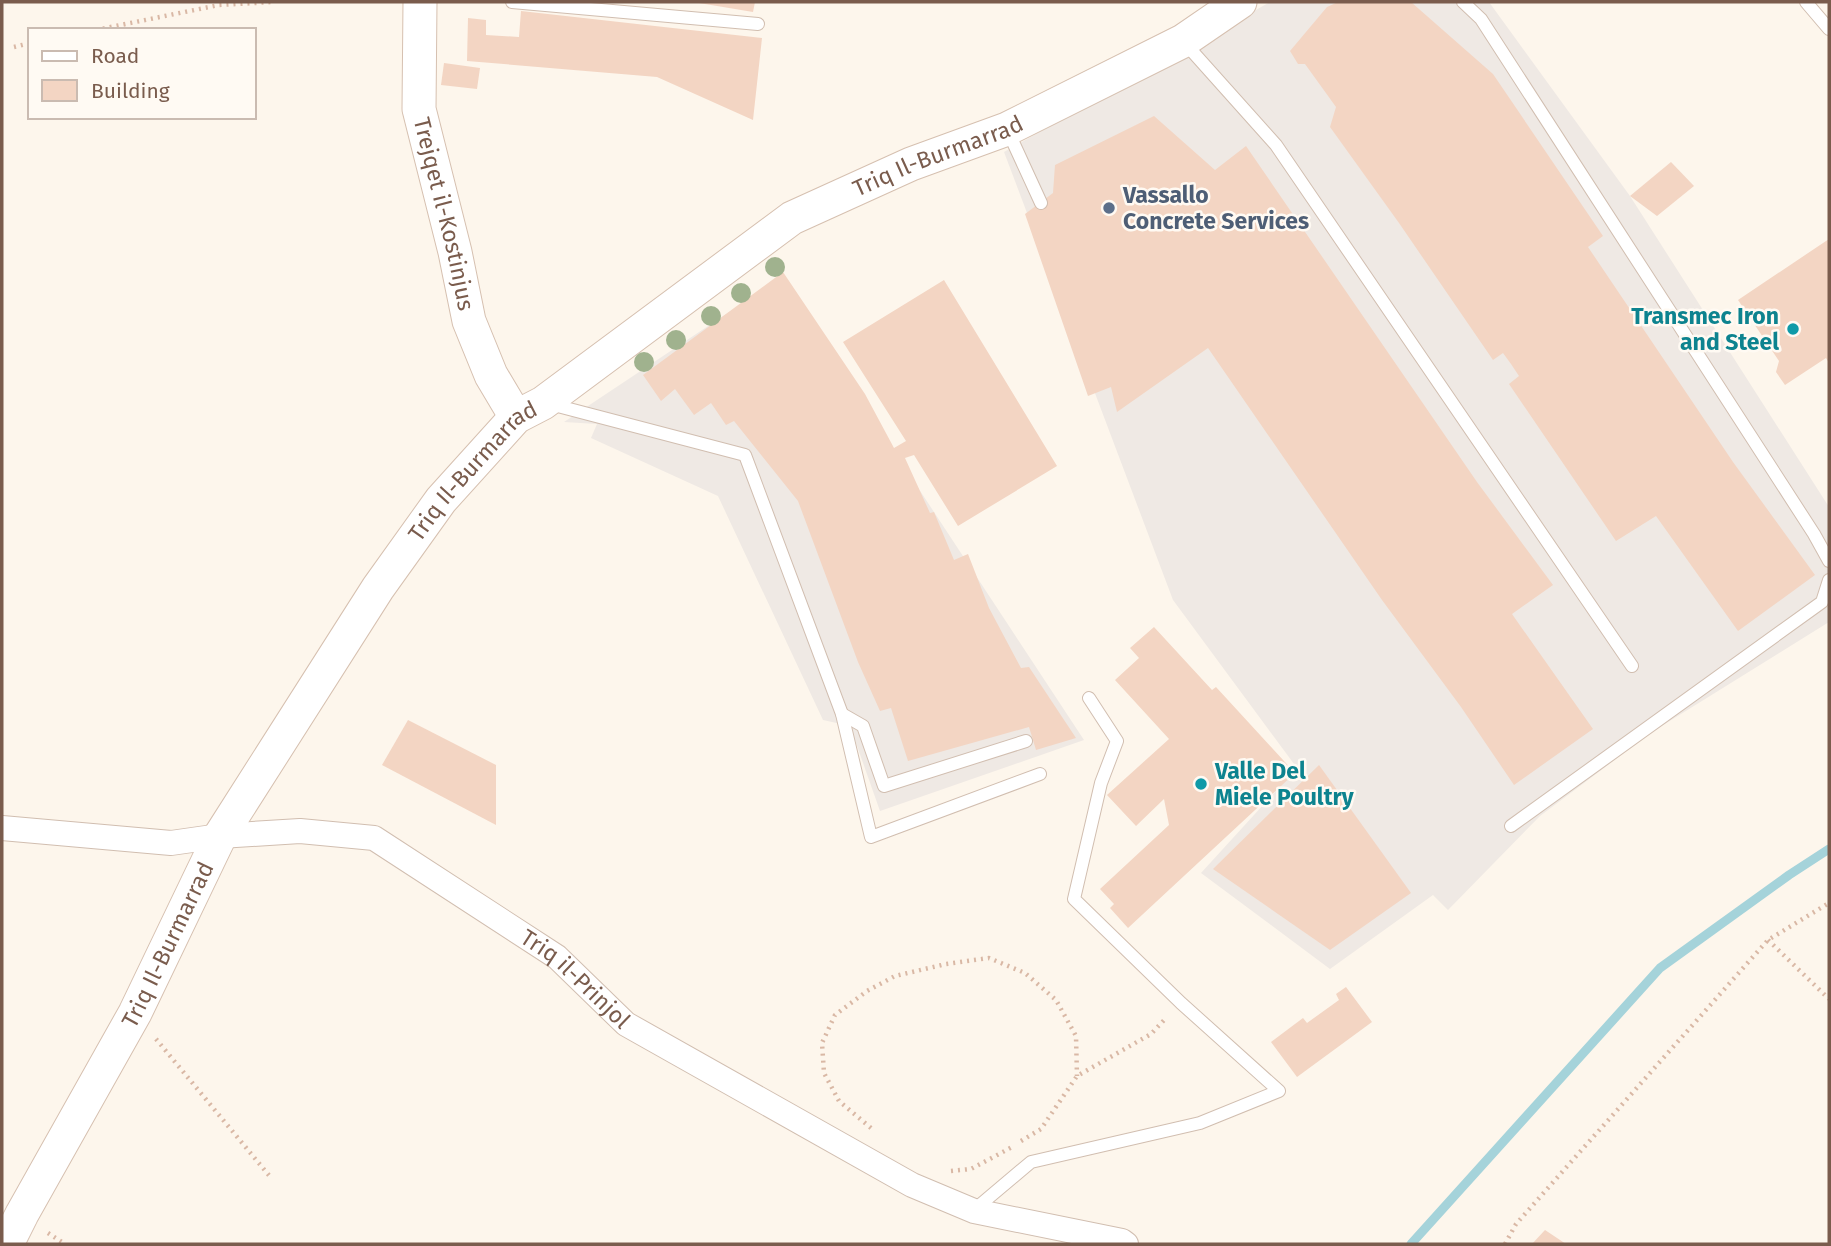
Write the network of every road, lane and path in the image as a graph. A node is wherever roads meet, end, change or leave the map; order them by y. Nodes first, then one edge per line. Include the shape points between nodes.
1 (272, 2) edge
2 (420, 2) edge
3 (512, 2) edge
4 (1240, 2) edge
5 (1463, 2) edge
6 (1806, 2) edge
7 (758, 24) dead end
8 (106, 28) edge
9 (1829, 29) edge
10 (1183, 41) junction
11 (28, 44) edge
12 (14, 47) dead end
13 (1007, 129) junction
14 (1041, 203) dead end
15 (530, 410) junction
16 (1829, 561) edge
17 (1829, 580) edge
18 (1632, 666) dead end
19 (1089, 698) dead end
20 (842, 715) junction
21 (1026, 741) dead end
22 (1040, 774) dead end
23 (1511, 825) dead end
24 (2, 828) edge
25 (220, 836) junction
26 (1829, 903) edge
27 (1769, 940) junction
28 (1829, 999) edge
29 (1181, 1003) junction
30 (135, 1013) junction
31 (1077, 1076) junction
32 (873, 1130) dead end
33 (943, 1171) dead end
34 (271, 1179) dead end
35 (974, 1211) junction
36 (7, 1244) edge
37 (1126, 1244) edge
38 (1505, 1244) edge

1 - 8 path via 219,5
2 - 15 street, Trejqet il-Kostinjus via 419,108 469,321 491,375
3 - 7 lane
4 - 10 street, Triq Il-Burmarrad
5 - 16 lane via 1481,19
6 - 9 lane
10 - 13 street, Triq Il-Burmarrad
10 - 18 lane via 1276,145
11 - 12 path
13 - 14 lane
13 - 15 street, Triq Il-Burmarrad via 911,164 792,218
15 - 20 lane via 745,455
15 - 25 street, Triq Il-Burmarrad via 441,500 377,588
17 - 23 lane via 1822,602
19 - 29 lane via 1117,741 1101,783 1074,899
20 - 21 lane via 863,726 884,786
20 - 22 lane via 871,837
24 - 25 street, Triq il-Prinjol via 171,843
25 - 30 street, Triq Il-Burmarrad
25 - 35 street, Triq il-Prinjol via 300,831 373,838 557,957 626,1024 912,1185
26 - 27 path
27 - 28 path
27 - 38 path via 1516,1224
29 - 31 path via 1151,1034
29 - 35 lane via 1279,1091 1200,1123 1031,1162
30 - 34 path
30 - 36 street, Triq Il-Burmarrad
31 - 32 path via 1076,1036 1056,1000 1025,973 989,958 895,976 835,1014 822,1043 824,1073 839,1101
31 - 33 path via 1041,1129 971,1169
35 - 37 street, Triq il-Prinjol

